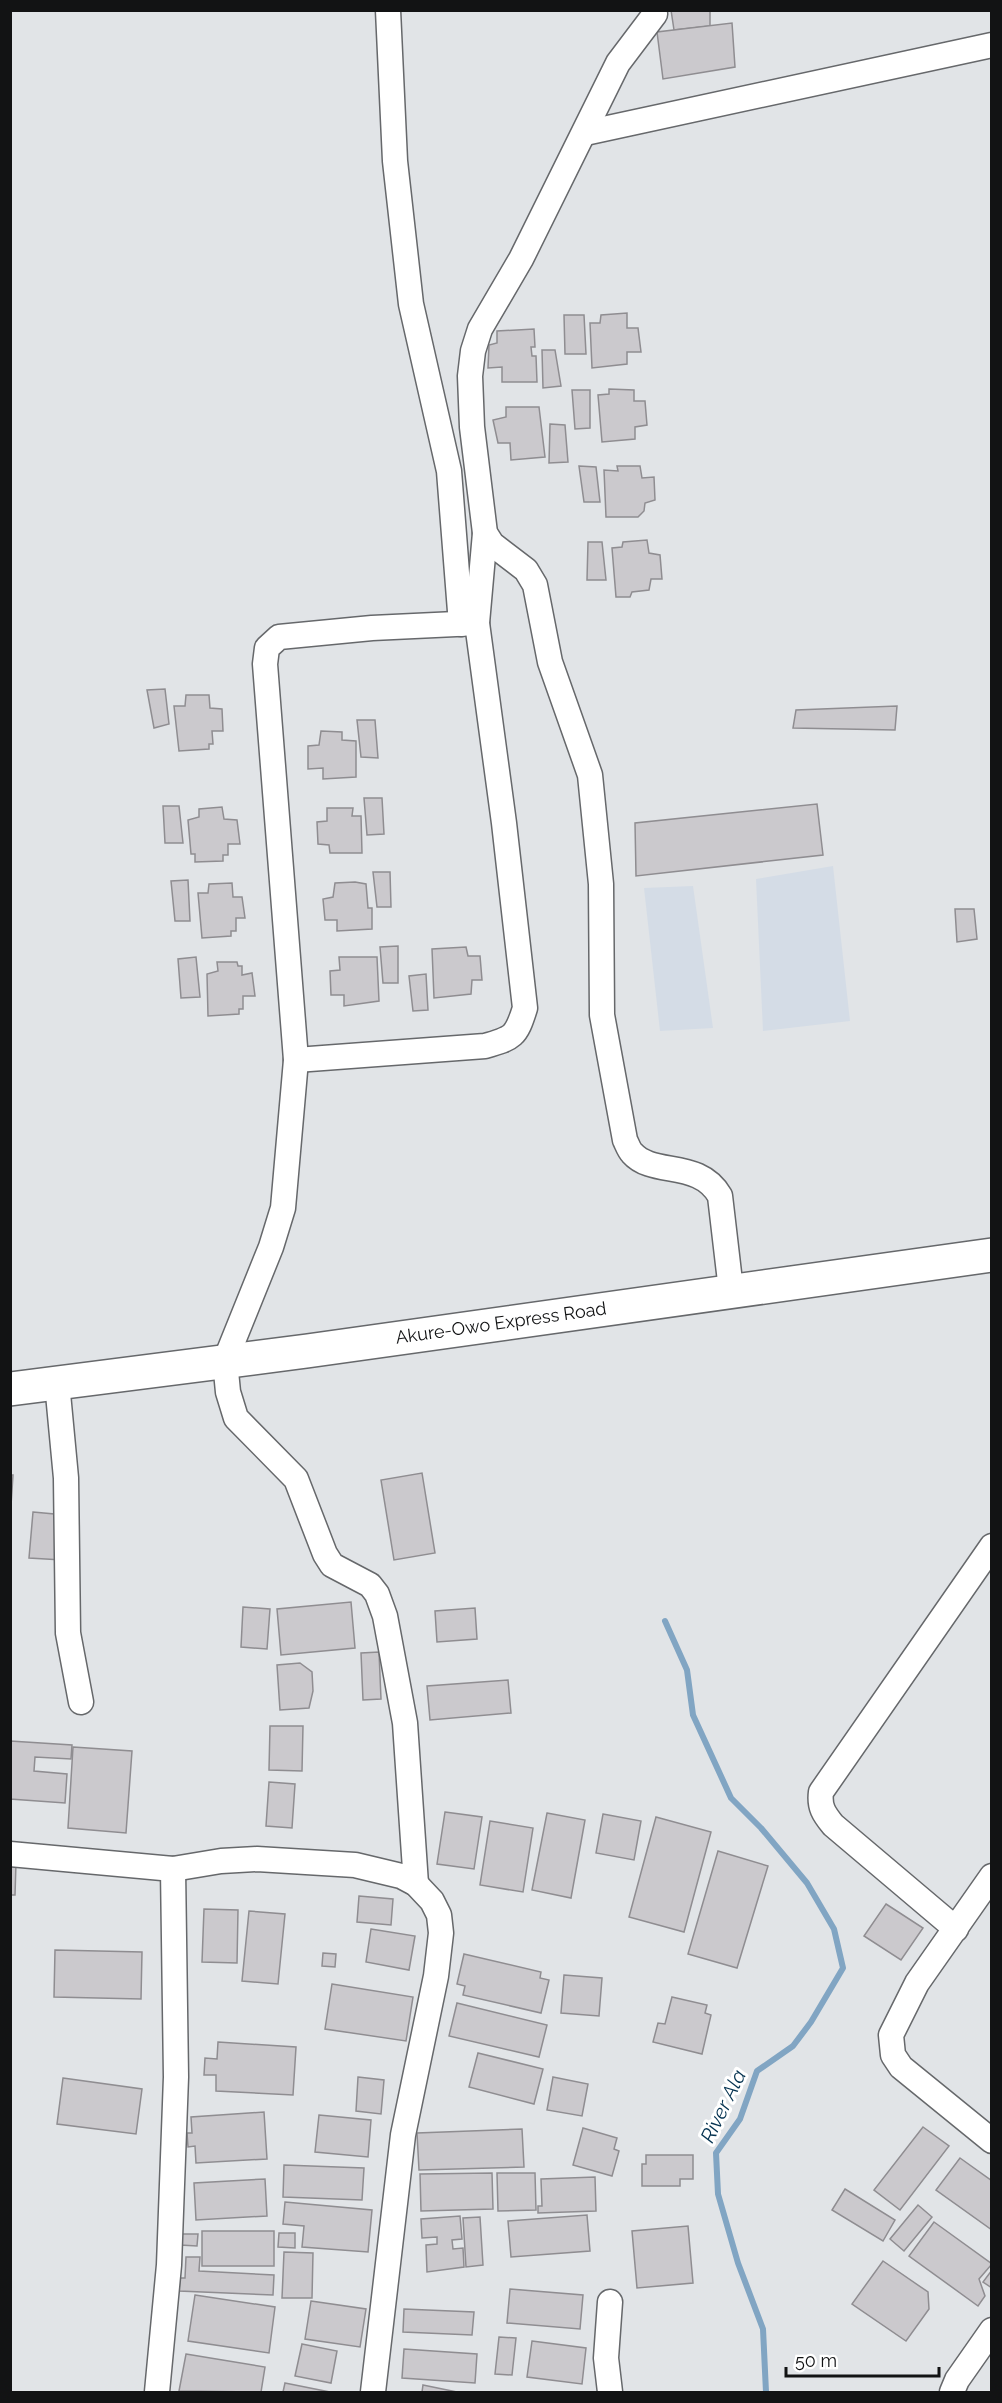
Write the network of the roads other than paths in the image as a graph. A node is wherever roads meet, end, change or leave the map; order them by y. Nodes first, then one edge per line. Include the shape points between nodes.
1 (388, 10) edge
2 (655, 14) dead end
3 (992, 45) edge
4 (585, 133) junction
5 (485, 533) junction
6 (469, 623) junction
7 (296, 1060) junction
8 (992, 1255) edge
9 (731, 1290) junction
10 (225, 1362) junction
11 (57, 1383) junction
12 (10, 1389) edge
13 (992, 1546) edge
14 (81, 1702) dead end
15 (10, 1854) edge
16 (173, 1869) junction
17 (992, 1876) edge
18 (416, 1884) junction
19 (956, 1929) junction
20 (992, 2141) edge
21 (610, 2301) dead end
22 (992, 2330) edge
23 (157, 2392) edge
24 (373, 2392) edge
25 (610, 2392) edge
26 (952, 2392) edge

1 - 6 street via 395,161 411,304 449,471
2 - 4 street via 618,63
3 - 4 street
4 - 5 street via 521,259 480,329 473,351 472,427
5 - 6 street
5 - 9 street via 492,544 526,570 535,585 550,662 590,775 601,884 602,1015 625,1140 632,1154 643,1161 702,1176 714,1186 720,1196
6 - 7 street via 279,637 267,648 265,664
6 - 7 street via 504,823 525,1008 519,1027 510,1039 485,1046
7 - 10 street via 283,1208
8 - 9 highway, Akure-Owo Express Road
9 - 10 highway, Akure-Owo Express Road
10 - 11 highway, Akure-Owo Express Road
10 - 18 street via 236,1418 296,1479 332,1565 370,1585 377,1594 385,1616 405,1723
11 - 12 highway, Akure-Owo Express Road
11 - 14 street via 66,1478 68,1633
13 - 19 street via 821,1792 820,1802 833,1825
15 - 16 street
16 - 18 street via 257,1859 355,1864
16 - 23 street via 176,2077 169,2265
17 - 19 street
18 - 24 street via 432,1901 441,1933 436,1976 403,2135
19 - 20 street via 917,1983 891,2035 893,2055 902,2067
21 - 25 street via 606,2358
22 - 26 street

